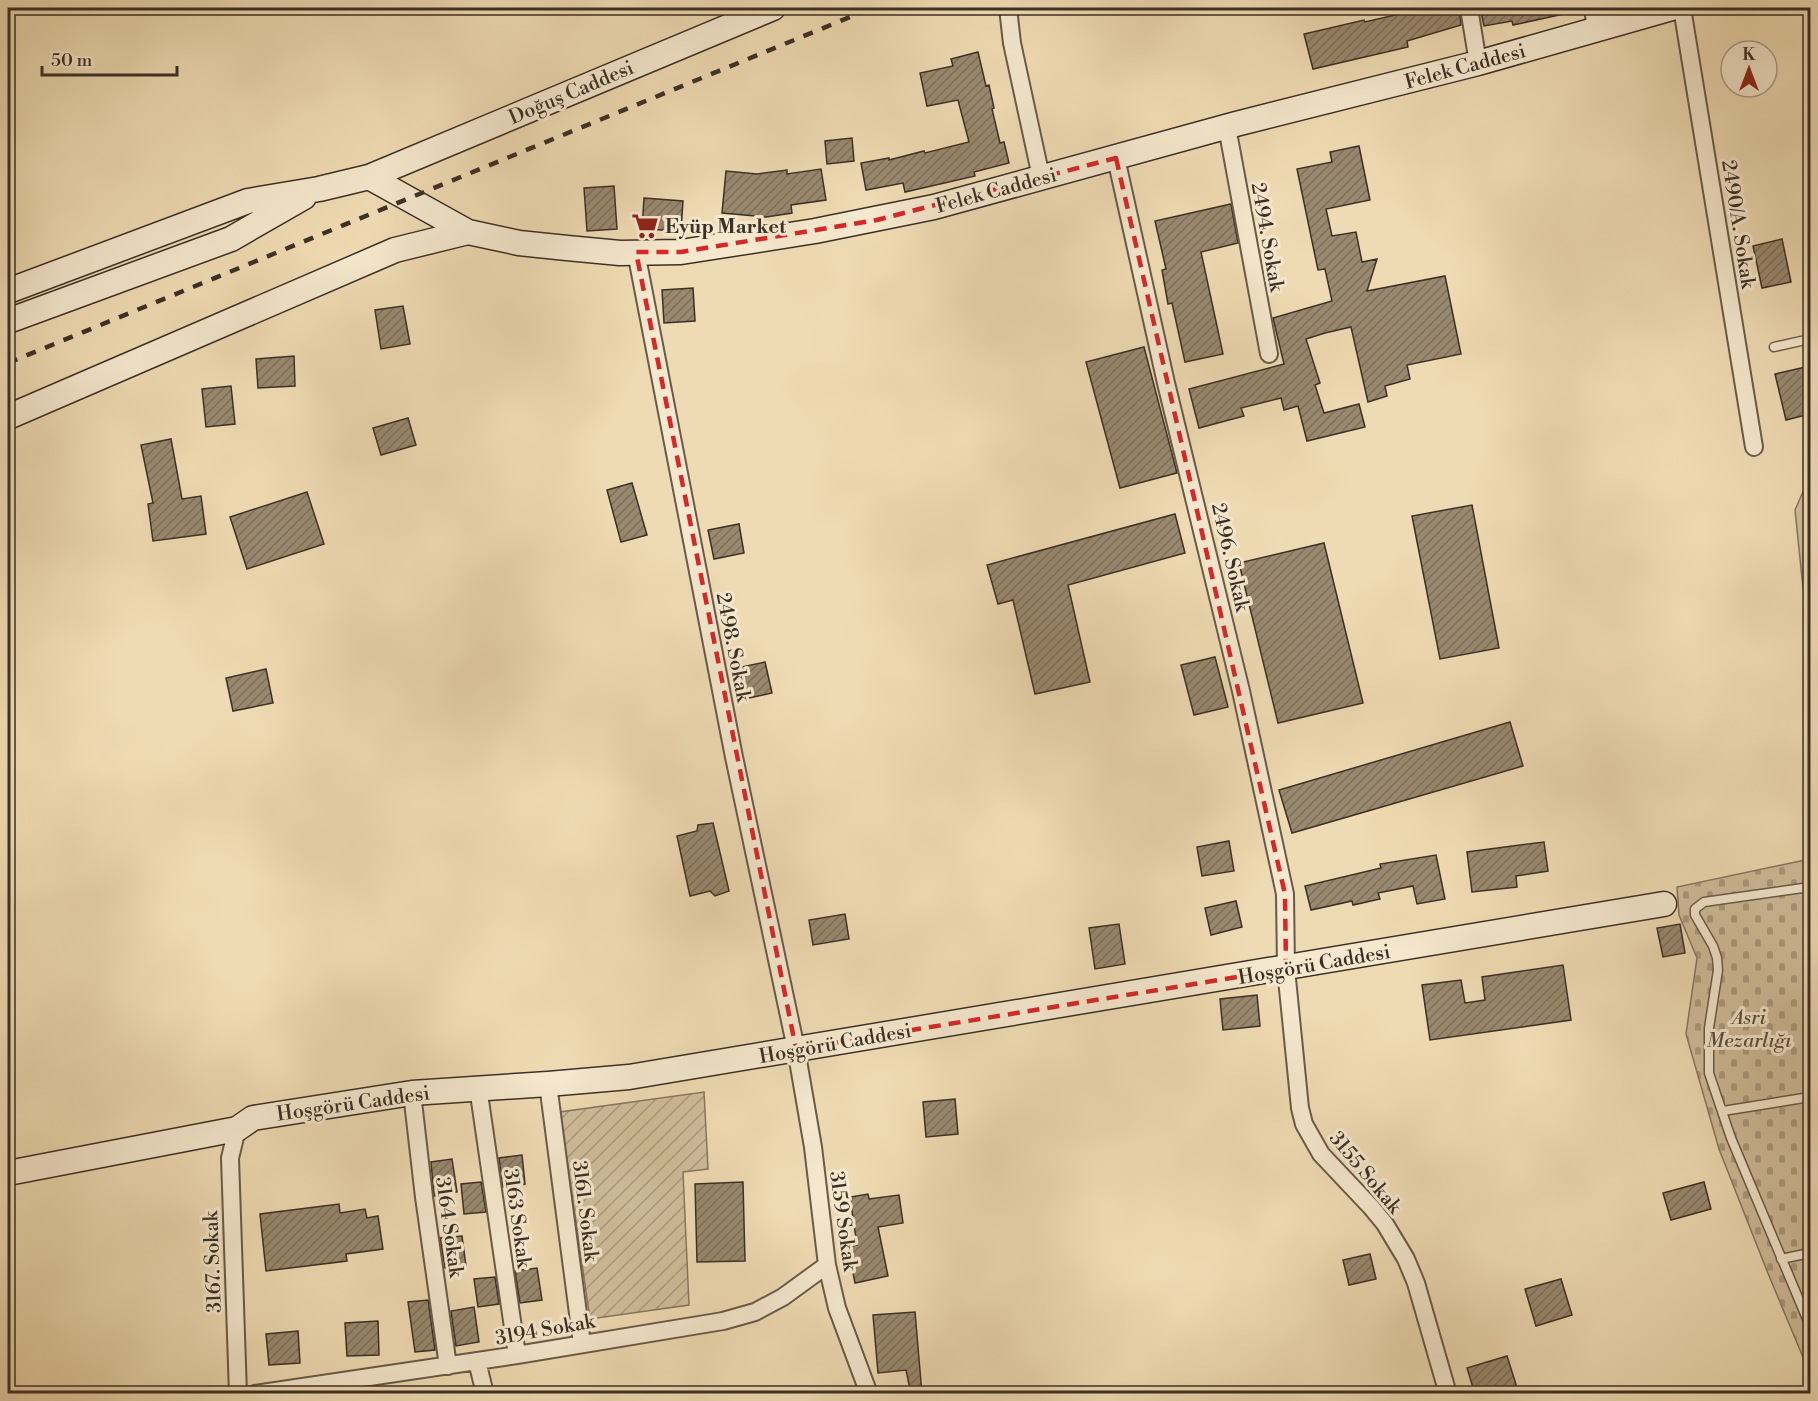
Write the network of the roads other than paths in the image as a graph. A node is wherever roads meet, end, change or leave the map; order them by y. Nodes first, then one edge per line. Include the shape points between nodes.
1 (773, 8) edge
2 (1008, 8) edge
3 (1469, 8) edge
4 (1672, 8) edge
5 (1682, 8) edge
6 (1594, 19) edge
7 (1478, 63) junction
8 (1227, 127) junction
9 (1116, 158) junction
10 (369, 177) junction
11 (1041, 177) junction
12 (319, 189) junction
13 (468, 232) junction
14 (636, 252) junction
15 (8, 291) edge
16 (8, 321) edge
17 (1810, 339) edge
18 (1774, 347) dead end
19 (1269, 354) dead end
20 (8, 417) edge
21 (1754, 447) dead end
22 (1810, 887) edge
23 (1664, 904) dead end
24 (1286, 969) junction
25 (796, 1049) junction
26 (548, 1084) junction
27 (478, 1088) junction
28 (412, 1093) junction
29 (1810, 1096) edge
30 (1723, 1111) junction
31 (237, 1129) junction
32 (8, 1173) edge
33 (1810, 1253) edge
34 (1781, 1259) junction
35 (827, 1265) junction
36 (1810, 1326) edge
37 (582, 1344) junction
38 (517, 1355) junction
39 (477, 1362) junction
40 (448, 1366) junction
41 (238, 1394) edge
42 (255, 1394) edge
43 (485, 1394) edge
44 (869, 1394) edge
45 (1448, 1394) edge

1 - 10 street, Doğuş Caddesi
2 - 11 street
3 - 7 street
4 - 6 street, Felek Caddesi
5 - 21 street, 2490/A. Sokak
6 - 7 street, Felek Caddesi
7 - 8 street, Felek Caddesi
8 - 9 street, Felek Caddesi
8 - 19 street, 2494. Sokak
9 - 11 street, Felek Caddesi
9 - 24 street, 2496. Sokak via 1285,894
10 - 12 street
10 - 13 street, Felek Caddesi
11 - 14 street, Felek Caddesi via 934,207 815,231 681,252
12 - 15 street via 248,201
12 - 16 street via 231,239
13 - 14 street, Felek Caddesi via 519,243
13 - 20 street via 395,250
14 - 25 street, 2498. Sokak via 734,757
17 - 18 lane
22 - 30 lane via 1704,902 1695,909 1717,958 1709,1028 1710,1073
23 - 24 street, Hoşgörü Caddesi
24 - 25 street, Hoşgörü Caddesi
24 - 45 street, 3155 Sokak via 1297,1093 1304,1124 1321,1154 1371,1207 1406,1259
25 - 26 street, Hoşgörü Caddesi via 629,1077
25 - 35 street, 3159 Sokak
26 - 27 street, Hoşgörü Caddesi
26 - 37 street, 3161. Sokak
27 - 28 street, Hoşgörü Caddesi
27 - 38 street, 3163 Sokak
28 - 31 street, Hoşgörü Caddesi via 253,1118
28 - 40 street, 3164 Sokak
29 - 30 lane
30 - 34 lane
31 - 32 street, Hoşgörü Caddesi
31 - 41 street, 3167. Sokak via 230,1158
33 - 34 lane
34 - 36 lane
35 - 37 street, 3194 Sokak via 755,1312 723,1321
35 - 44 street, 3159 Sokak via 837,1308
37 - 38 street, 3194 Sokak
38 - 39 street, 3194 Sokak
39 - 40 street, 3194 Sokak
39 - 43 street
40 - 42 street, 3194 Sokak

